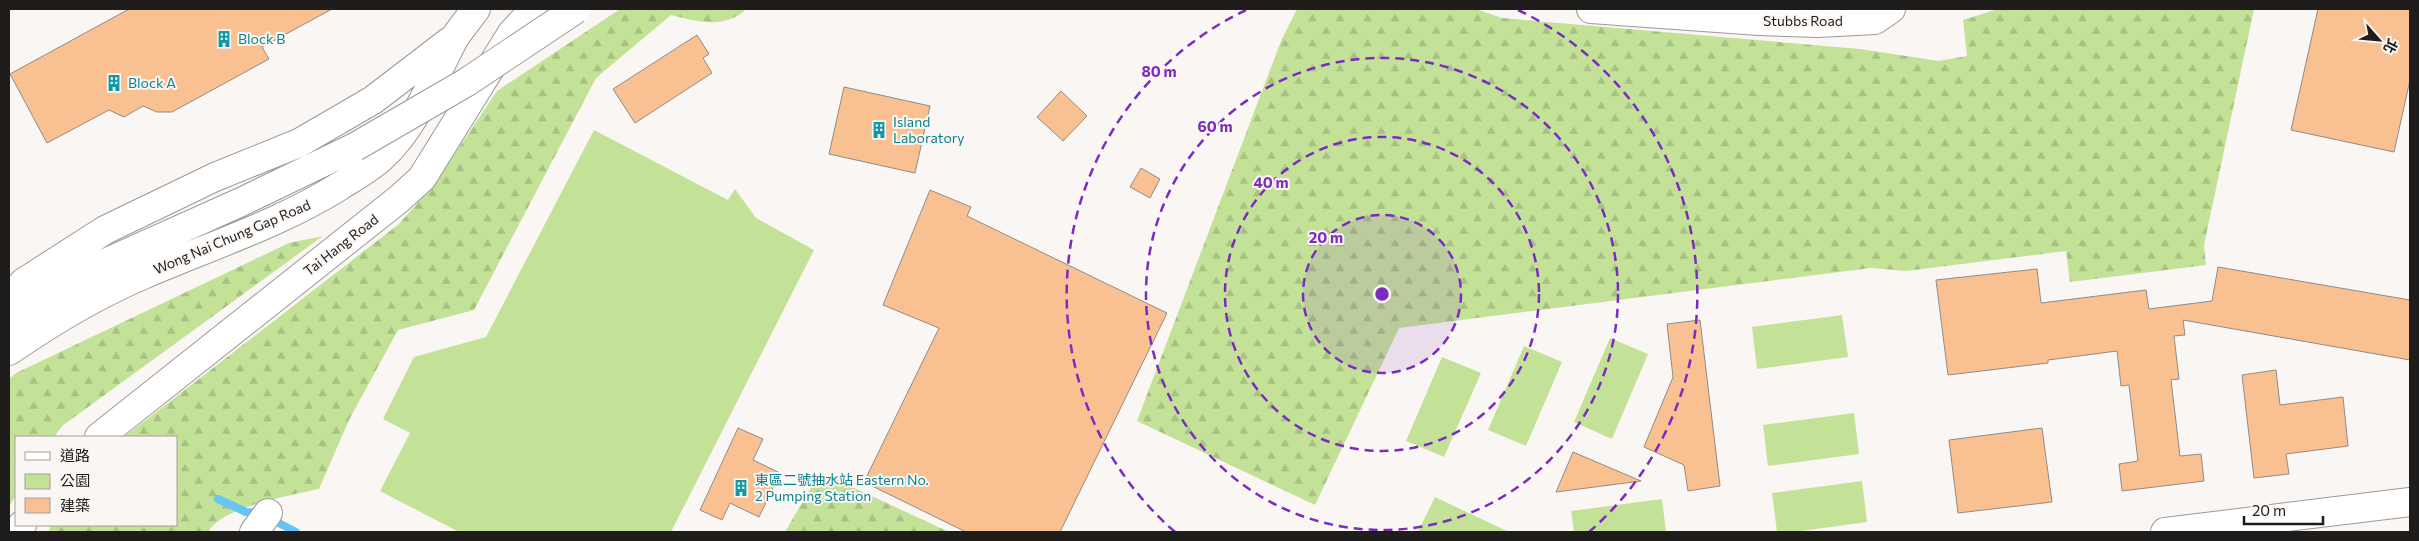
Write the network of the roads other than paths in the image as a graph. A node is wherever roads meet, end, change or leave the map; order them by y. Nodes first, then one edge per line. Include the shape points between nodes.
1 (476, 9) edge
2 (534, 9) edge
3 (576, 9) edge
4 (1591, 9) edge
5 (1891, 9) edge
6 (455, 37) junction
7 (9, 298) edge
8 (9, 326) edge
9 (9, 352) edge
10 (100, 436) edge
11 (2410, 502) edge
12 (2337, 522) edge
13 (2165, 532) edge

1 - 6 main road, Wong Nai Chung Gap Road
2 - 10 main road, Tai Hang Road via 512,33 422,178
3 - 8 main road, bridge via 467,82 355,147 85,272 44,297
4 - 5 main road, Stubbs Road via 1818,23 1875,20
6 - 7 main road, Wong Nai Chung Gap Road via 373,100 299,143 214,177 105,230 24,282
6 - 9 main road, Wong Nai Chung Gap Road via 412,120 381,158 360,174 306,206 90,300
11 - 12 main road
12 - 13 main road

